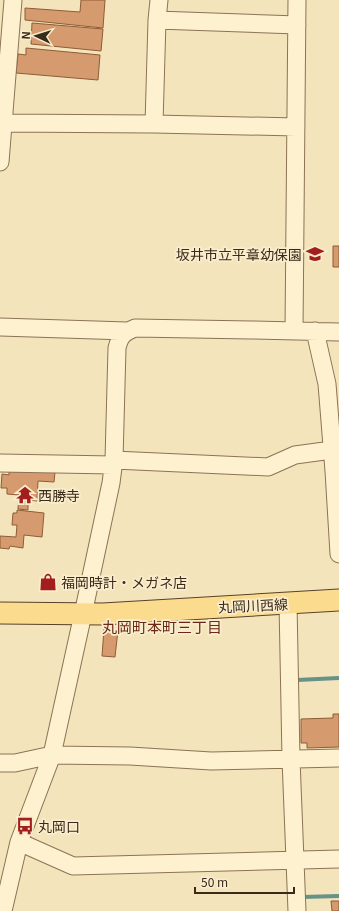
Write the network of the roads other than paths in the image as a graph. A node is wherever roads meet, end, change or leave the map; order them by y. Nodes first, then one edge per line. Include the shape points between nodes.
1 (13, 0) edge
2 (159, 0) edge
3 (297, 0) edge
4 (157, 20) junction
5 (297, 25) junction
6 (3, 123) junction
7 (154, 124) junction
8 (296, 127) junction
9 (0, 162) edge
10 (0, 327) edge
11 (127, 331) junction
12 (294, 331) junction
13 (315, 331) junction
14 (339, 332) edge
15 (332, 450) junction
16 (0, 463) edge
17 (114, 463) junction
18 (337, 471) edge
19 (339, 554) edge
20 (339, 600) edge
21 (288, 603) junction
22 (0, 613) edge
23 (83, 614) junction
24 (52, 755) junction
25 (339, 758) edge
26 (291, 759) junction
27 (0, 763) edge
28 (19, 842) junction
29 (339, 859) edge
30 (295, 860) junction
31 (3, 911) edge
32 (297, 911) edge

1 - 6 street
2 - 4 street
3 - 5 street
4 - 5 street
4 - 7 street
5 - 8 street
6 - 7 street
6 - 9 street
7 - 8 street
8 - 12 street
10 - 11 street
11 - 12 street via 143,328
11 - 17 street via 119,339 117,348
12 - 13 street
13 - 14 street
13 - 15 street via 326,384
15 - 17 street via 295,455 268,467
15 - 18 street
16 - 17 street
17 - 23 street
18 - 19 street
20 - 21 main road, 丸岡川西線
21 - 23 main road, 丸岡川西線
21 - 26 street
22 - 23 main road, 丸岡川西線
23 - 24 street
24 - 26 street via 130,756 211,762
24 - 27 street via 14,763
24 - 28 street
25 - 26 street
26 - 30 street
28 - 30 street via 73,866
28 - 31 street
29 - 30 street
30 - 32 street

